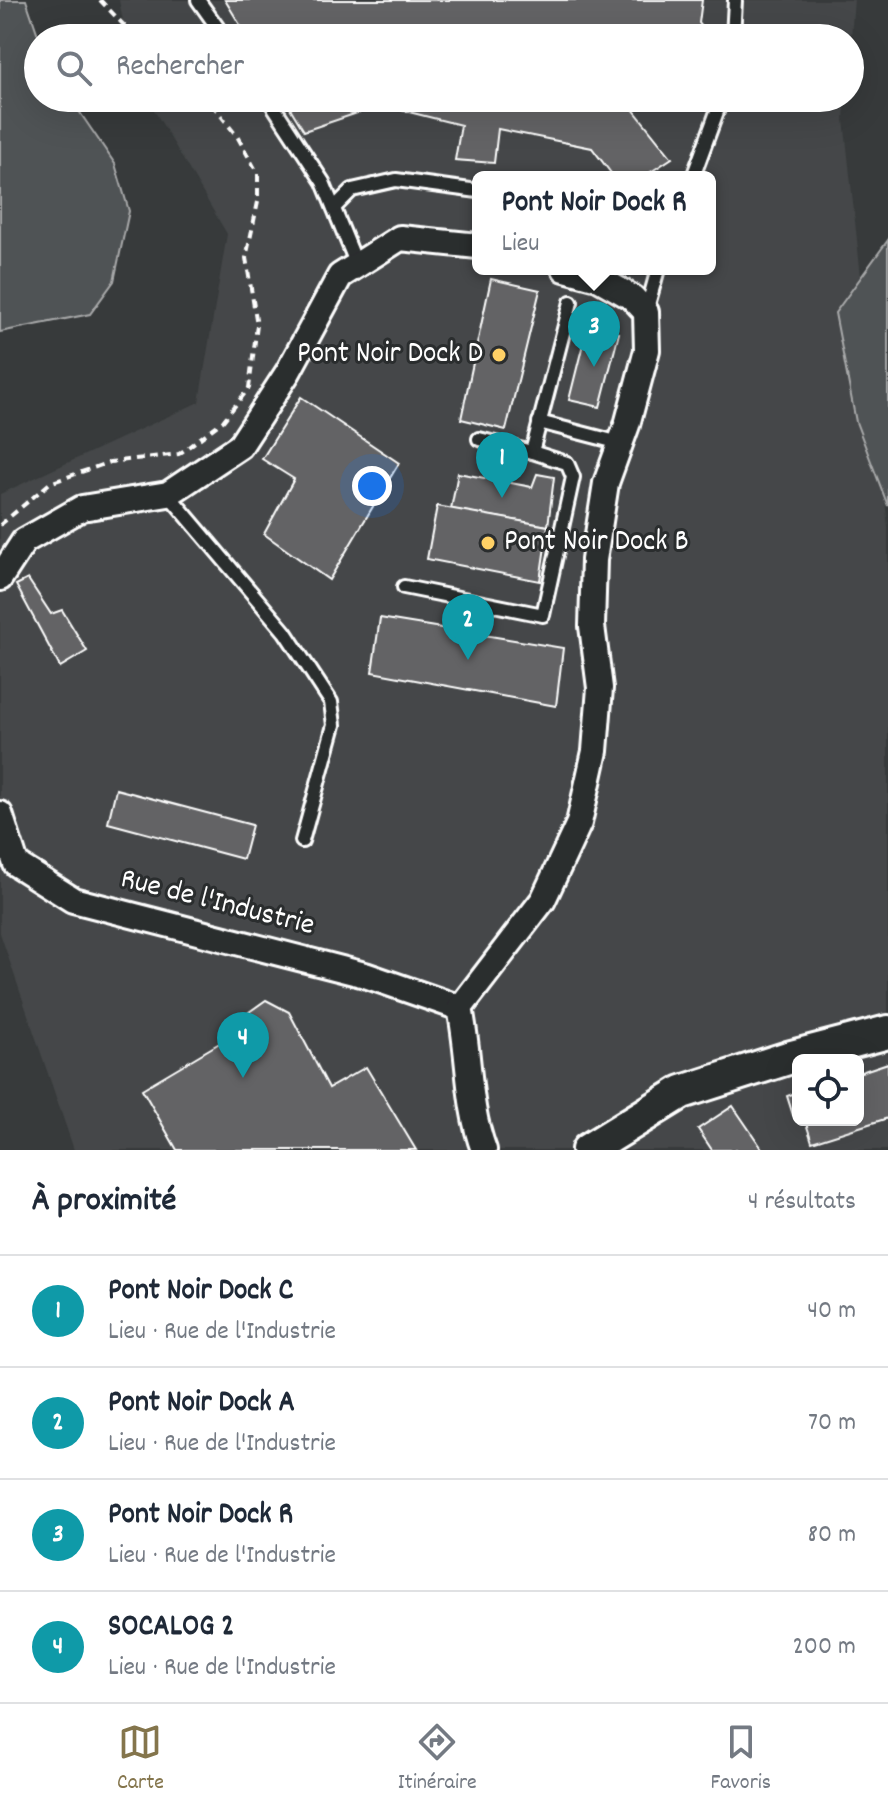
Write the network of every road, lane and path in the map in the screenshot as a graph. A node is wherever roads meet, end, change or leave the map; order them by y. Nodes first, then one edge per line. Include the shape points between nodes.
1 (100, 0) edge
2 (198, 0) edge
3 (735, 0) edge
4 (123, 24) edge
5 (215, 24) edge
6 (734, 24) edge
7 (218, 112) edge
8 (277, 112) edge
9 (717, 112) edge
10 (695, 171) edge
11 (472, 190) edge
12 (334, 208) junction
13 (472, 245) edge
14 (357, 265) junction
15 (587, 275) edge
16 (656, 275) edge
17 (571, 302) dead end
18 (646, 312) junction
19 (539, 422) junction
20 (479, 439) dead end
21 (620, 443) junction
22 (532, 452) junction
23 (168, 494) junction
24 (0, 525) edge
25 (0, 578) edge
26 (404, 587) dead end
27 (0, 814) edge
28 (302, 841) dead end
29 (460, 1008) junction
30 (888, 1032) edge
31 (484, 1150) edge
32 (588, 1150) edge

1 - 4 path
2 - 5 lane
3 - 6 lane
7 - 24 path via 258,174 246,258 257,325 249,388 223,421 179,454 110,462 50,483
8 - 12 lane
9 - 10 lane
11 - 12 lane via 396,180 352,190
12 - 14 lane
13 - 14 street via 400,238
14 - 23 street via 340,276 240,446
15 - 18 street via 633,298
16 - 18 lane
17 - 19 lane
18 - 21 street via 647,350
19 - 21 lane
19 - 22 lane
20 - 22 lane
21 - 29 street via 606,483 594,560 592,626 600,688 595,751 579,823 543,900
22 - 26 lane via 567,463 573,477 543,615
23 - 25 street via 82,508 24,541
23 - 28 lane via 285,632 331,702 334,725
27 - 29 street, Rue de l'Industrie via 16,864 73,900 365,975
29 - 31 street via 476,1127
30 - 32 street via 682,1092

